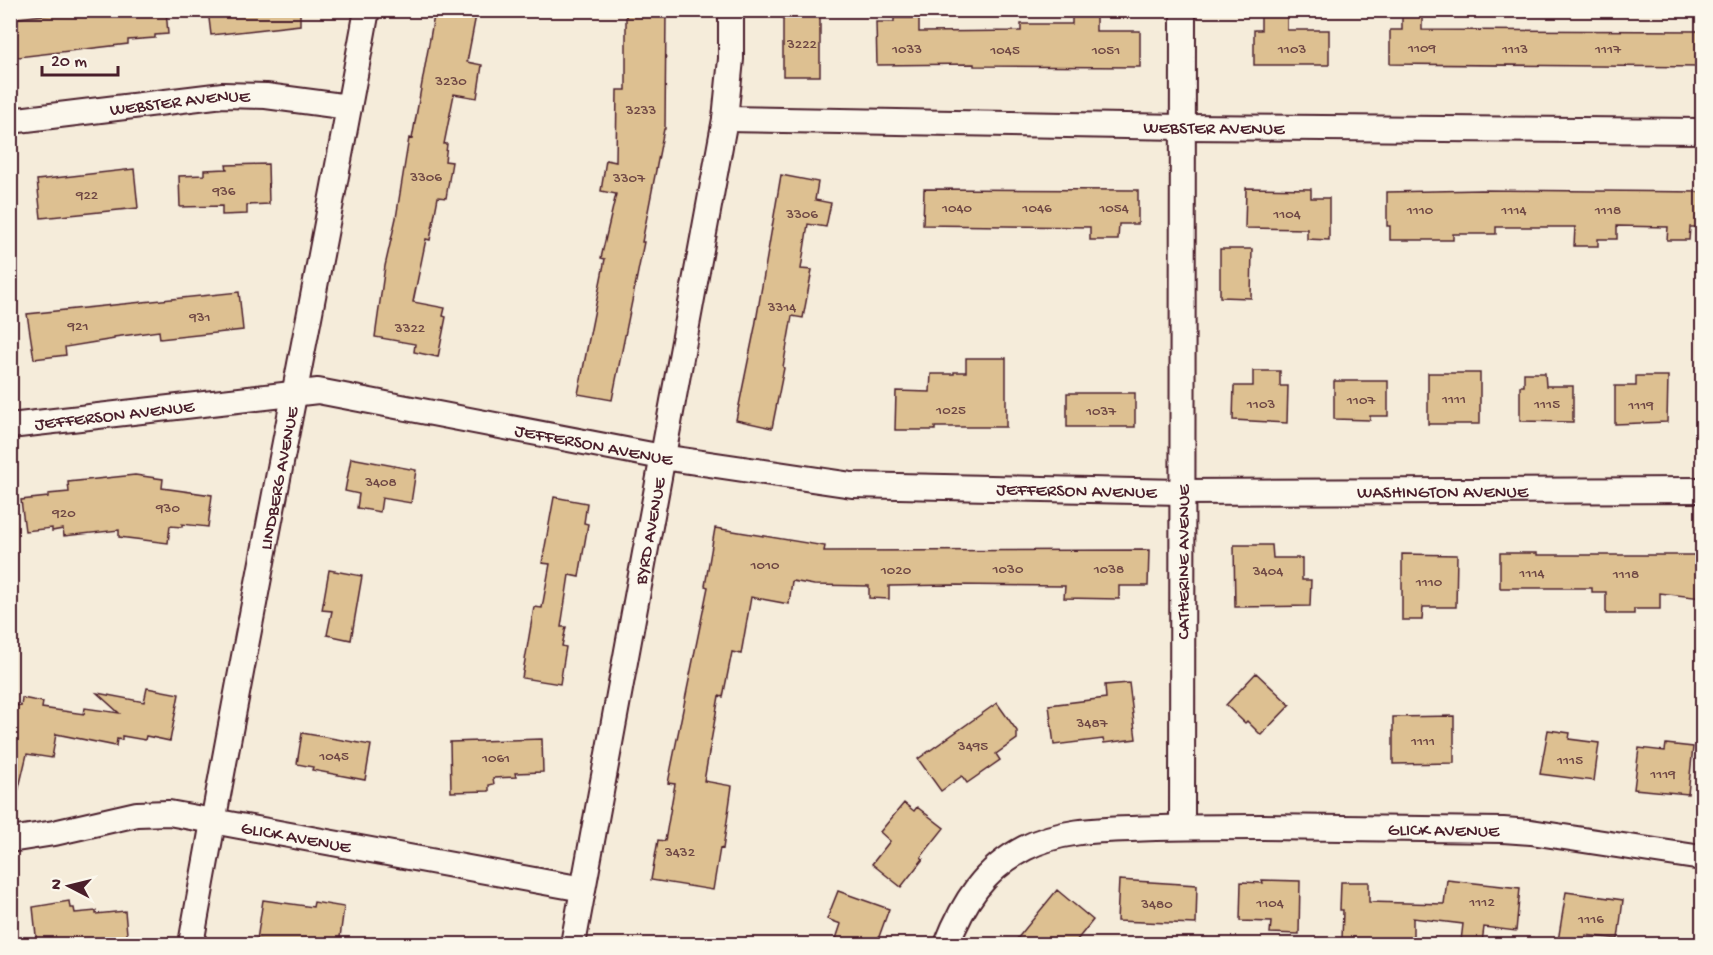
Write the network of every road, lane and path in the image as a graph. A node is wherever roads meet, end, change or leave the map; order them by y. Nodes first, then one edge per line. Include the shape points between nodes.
1 (367, 10) edge
2 (731, 10) edge
3 (1184, 10) edge
4 (349, 107) junction
5 (725, 119) junction
6 (10, 121) edge
7 (1183, 127) junction
8 (1702, 131) edge
9 (295, 392) junction
10 (10, 426) edge
11 (662, 457) junction
12 (1702, 490) edge
13 (1181, 492) junction
14 (213, 821) junction
15 (1182, 826) junction
16 (10, 840) edge
17 (1702, 858) edge
18 (583, 889) junction
19 (191, 945) edge
20 (573, 945) edge
21 (947, 945) edge

1 - 4 street, LINDBERG AVENUE
2 - 5 street, BYRD AVENUE
3 - 7 street, CATHERINE AVENUE
4 - 6 street, WEBSTER AVENUE via 266,96 223,95
4 - 9 street, LINDBERG AVENUE
5 - 7 street, WEBSTER AVENUE
5 - 11 street, BYRD AVENUE
7 - 8 street, WEBSTER AVENUE
7 - 13 street, CATHERINE AVENUE
9 - 10 street, JEFFERSON AVENUE
9 - 11 street, JEFFERSON AVENUE via 318,391
9 - 14 street, LINDBERG AVENUE
11 - 13 street, JEFFERSON AVENUE via 852,485
11 - 18 street, BYRD AVENUE
12 - 13 street, WASHINGTON AVENUE
13 - 15 street, CATHERINE AVENUE
14 - 16 street, GLICK AVENUE via 170,813 137,814
14 - 18 street, GLICK AVENUE
14 - 19 street, LINDBERG AVENUE
15 - 17 street, GLICK AVENUE via 1503,830
15 - 21 street via 1076,831 1024,848 978,886 960,913
18 - 20 street, BYRD AVENUE

